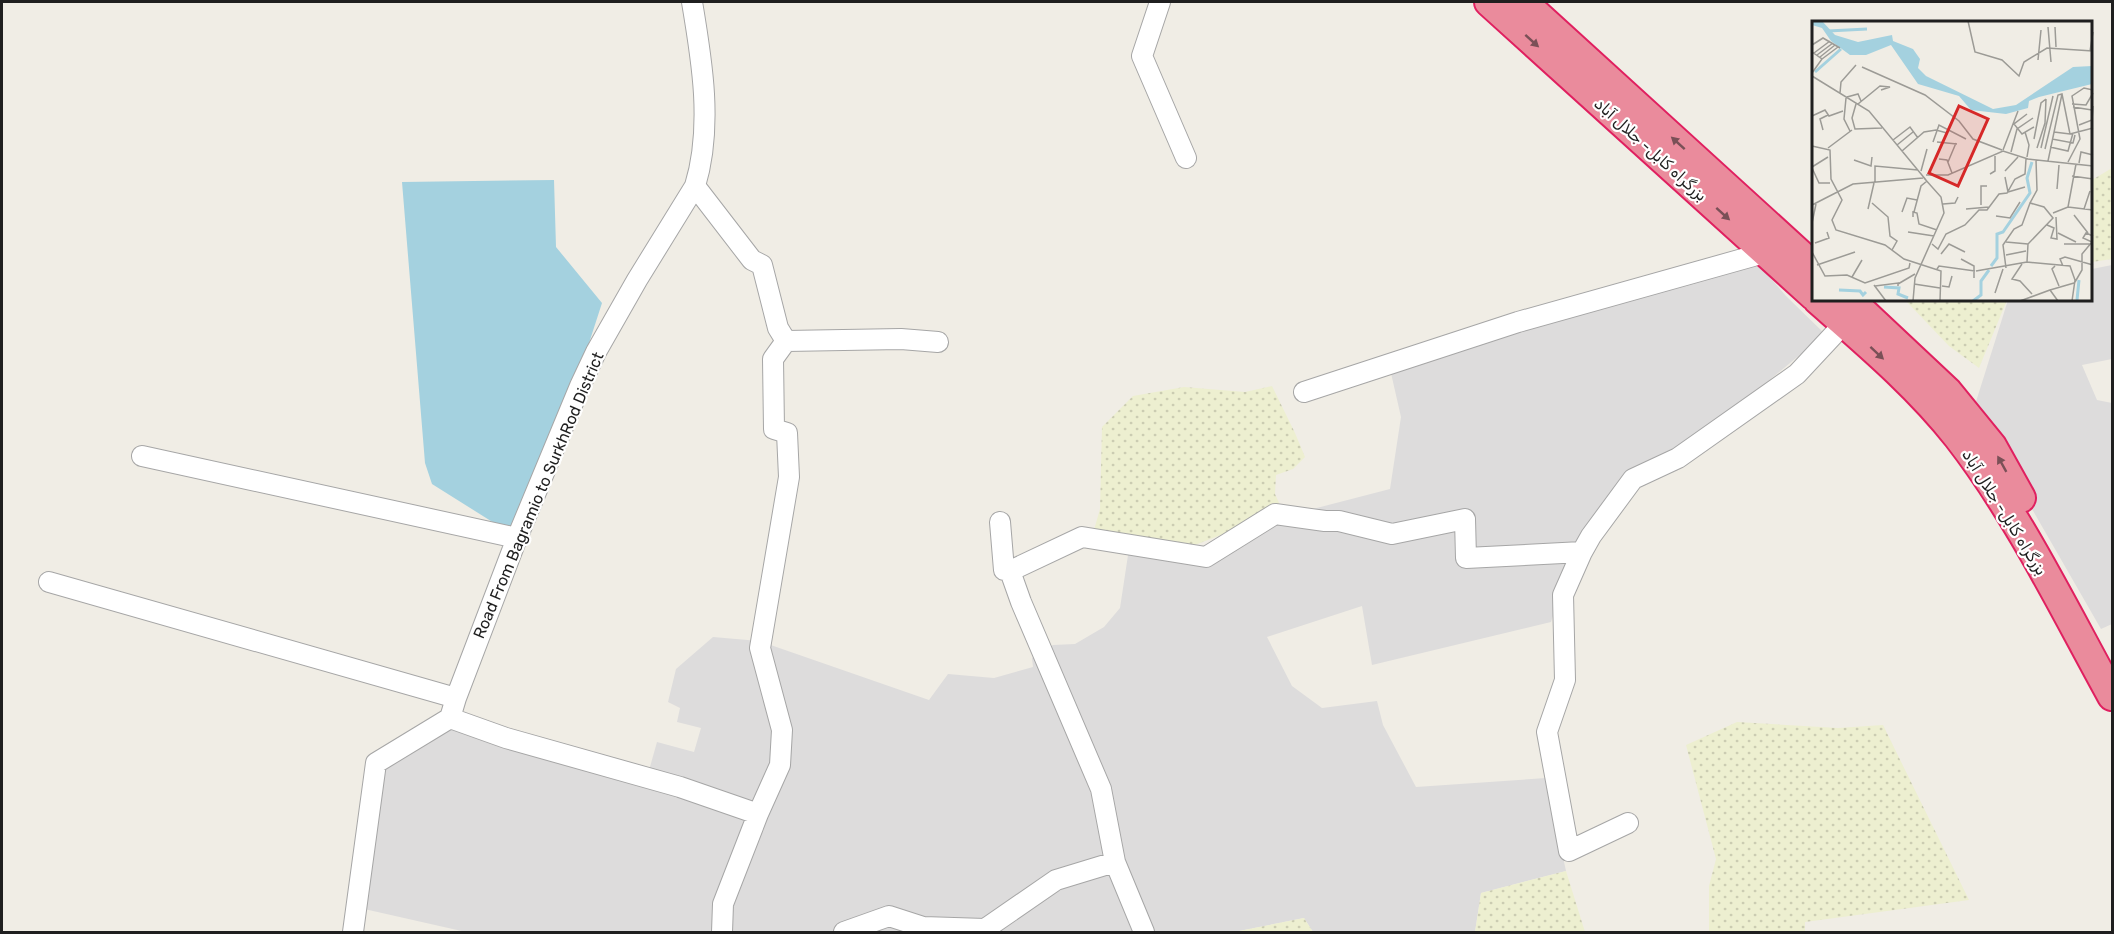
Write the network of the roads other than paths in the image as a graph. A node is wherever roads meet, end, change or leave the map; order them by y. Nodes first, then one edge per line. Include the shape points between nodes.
1 (692, 2) edge
2 (1160, 2) edge
3 (1488, 2) edge
4 (1522, 2) edge
5 (1186, 158) dead end
6 (695, 186) junction
7 (1764, 253) junction
8 (1812, 265) edge
9 (1812, 294) edge
10 (1825, 302) edge
11 (1851, 310) edge
12 (786, 341) junction
13 (938, 342) dead end
14 (1304, 392) dead end
15 (142, 456) dead end
16 (1000, 522) dead end
17 (517, 538) junction
18 (1582, 552) junction
19 (1010, 571) junction
20 (49, 582) dead end
21 (2112, 662) edge
22 (2112, 696) edge
23 (456, 698) junction
24 (450, 718) junction
25 (758, 814) junction
26 (1628, 823) dead end
27 (1115, 862) junction
28 (854, 931) edge
29 (353, 933) edge
30 (722, 933) edge
31 (1144, 933) edge

1 - 6 street, Road From Bagramio to SurkhRod District via 705,104
2 - 5 street via 1143,56
3 -> 7 highway, بزرگراه کابل- جلال آباد
8 -> 4 highway, بزرگراه کابل- جلال آباد
6 - 12 street via 752,260 762,265 778,328
6 - 17 street, Road From Bagramio to SurkhRod District via 596,352
7 - 9 highway, بزرگراه کابل- جلال آباد
7 - 14 street via 1518,322
10 - 11 highway, بزرگراه کابل- جلال آباد
11 - 18 street via 1797,374 1678,458 1633,479
21 -> 11 highway, بزرگراه کابل- جلال آباد via 1992,446 1948,392
11 -> 22 highway, بزرگراه کابل- جلال آباد via 1959,438 2001,499
12 - 13 street
12 - 25 street via 773,359 774,429 787,434 789,477 760,648 782,730 780,765
15 - 17 street
16 - 19 street via 1004,570
17 - 23 street, Road From Bagramio to SurkhRod District
18 - 19 street via 1466,558 1465,519 1392,534 1339,521 1275,514 1206,556 1082,537
18 - 26 street via 1563,595 1565,680 1547,732 1569,851
19 - 27 street via 1101,789
20 - 23 street
23 - 24 street, Road From Bagramio to SurkhRod District
24 - 25 street
24 - 29 street via 376,763
25 - 30 street via 723,904
27 - 28 street via 1056,880 985,928 923,927 889,916
27 - 31 street

